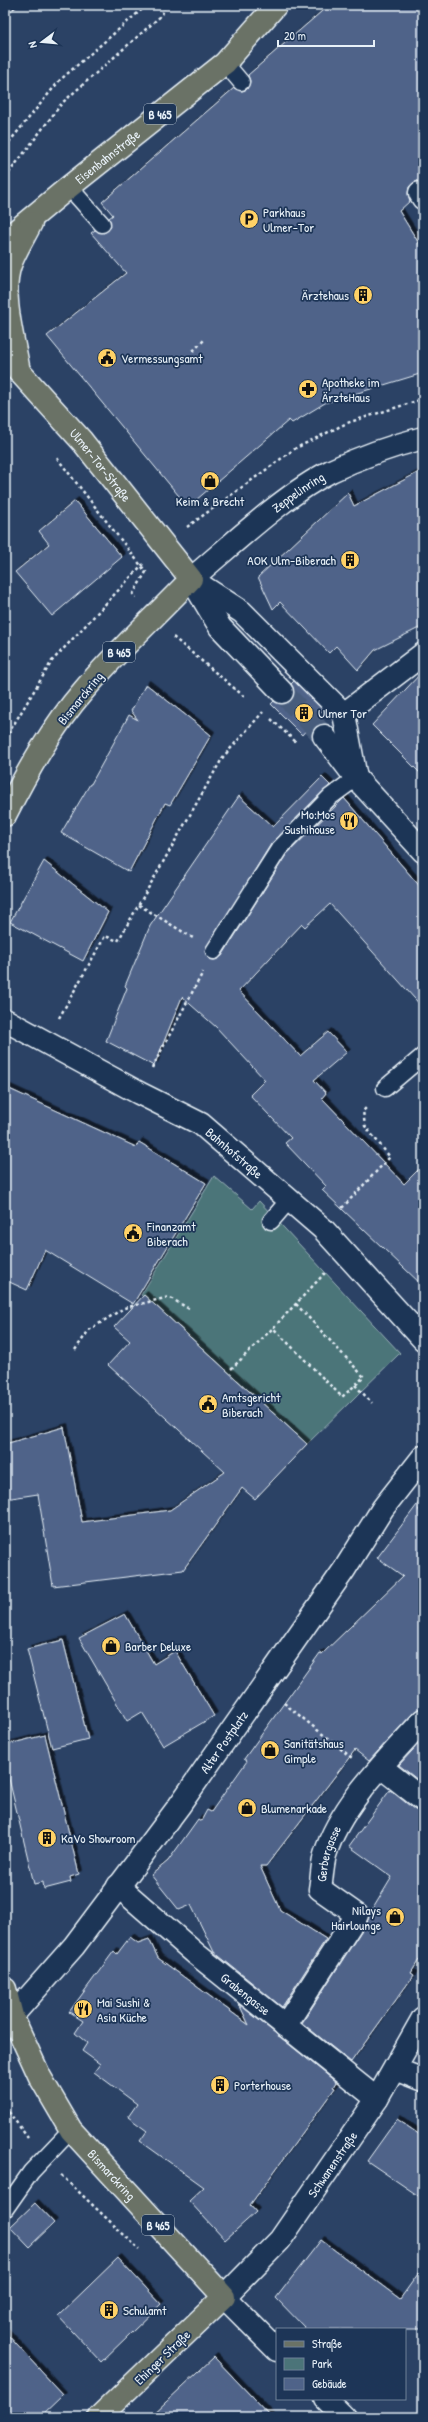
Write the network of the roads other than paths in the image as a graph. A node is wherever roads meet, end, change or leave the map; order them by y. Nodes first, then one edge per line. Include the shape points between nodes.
1 (276, 5) edge
2 (225, 62) junction
3 (241, 82) dead end
4 (68, 186) junction
5 (36, 213) junction
6 (102, 224) dead end
7 (5, 240) edge
8 (5, 356) edge
9 (19, 372) junction
10 (423, 438) edge
11 (192, 579) junction
12 (423, 654) edge
13 (282, 692) tunnel mouth
14 (344, 714) junction
15 (324, 736) tunnel mouth
16 (356, 778) junction
17 (5, 815) edge
18 (423, 851) edge
19 (214, 951) road end
20 (5, 1020) edge
21 (423, 1056) edge
22 (385, 1088) road end
23 (289, 1200) junction
24 (271, 1221) dead end
25 (423, 1339) edge
26 (423, 1457) edge
27 (423, 1720) edge
28 (377, 1772) junction
29 (423, 1800) edge
30 (118, 1886) junction
31 (5, 1989) edge
32 (8, 2017) edge
33 (423, 2018) edge
34 (285, 2026) junction
35 (394, 2069) junction
36 (423, 2080) edge
37 (377, 2099) junction
38 (72, 2130) junction
39 (5, 2208) edge
40 (224, 2297) junction
41 (276, 2349) edge
42 (327, 2400) edge
43 (99, 2417) edge
44 (344, 2417) edge

1 - 2 main road, Eisenbahnstraße / B 465
2 - 3 lane
2 - 4 main road, Eisenbahnstraße / B 465
4 - 5 main road, Eisenbahnstraße / B 465
4 - 6 lane
5 - 7 main road, Eisenbahnstraße / B 465
5 - 9 main road, B 465 via 9,266 6,287 8,314
8 - 9 main road, Ulmer-Tor-Straße
9 - 11 main road, Ulmer-Tor-Straße via 82,441
10 - 11 street, Zeppelinring / B 465 via 331,471 282,503
11 - 13 street, Ulmer-Tor-Straße via 220,627
11 - 14 street, Ulmer-Tor-Straße via 242,612
11 - 17 main road, Bismarckring / B 465 via 83,690 22,782
12 - 14 street
14 - 16 street
15 - 16 street
16 - 18 street
16 - 19 lane via 330,797 279,849
20 - 23 street, Bahnhofstraße via 139,1094 201,1124
21 - 22 lane
23 - 24 lane
23 - 25 street, Bahnhofstraße via 323,1229
26 - 30 street, Alter Postplatz via 383,1508 344,1570 226,1735 179,1806
27 - 28 street, Gerbergasse
28 - 29 street
28 - 34 street, Gerbergasse via 339,1822 325,1856 320,1889 357,1915
30 - 32 street, Alter Postplatz via 74,1946
30 - 34 street, Grabengasse via 196,1954
31 - 32 main road, Bismarckring / B 465
32 - 38 main road, Bismarckring / B 465
33 - 35 street, Schwanenstraße
34 - 37 street, Grabengasse
35 - 36 street
35 - 37 street, Schwanenstraße
37 - 40 street, Schwanenstraße via 280,2240
38 - 39 lane via 43,2158
38 - 40 main road, Bismarckring / B 465
40 - 41 street, Bismarckring
40 - 43 main road, Ehinger Straße
42 - 44 street

